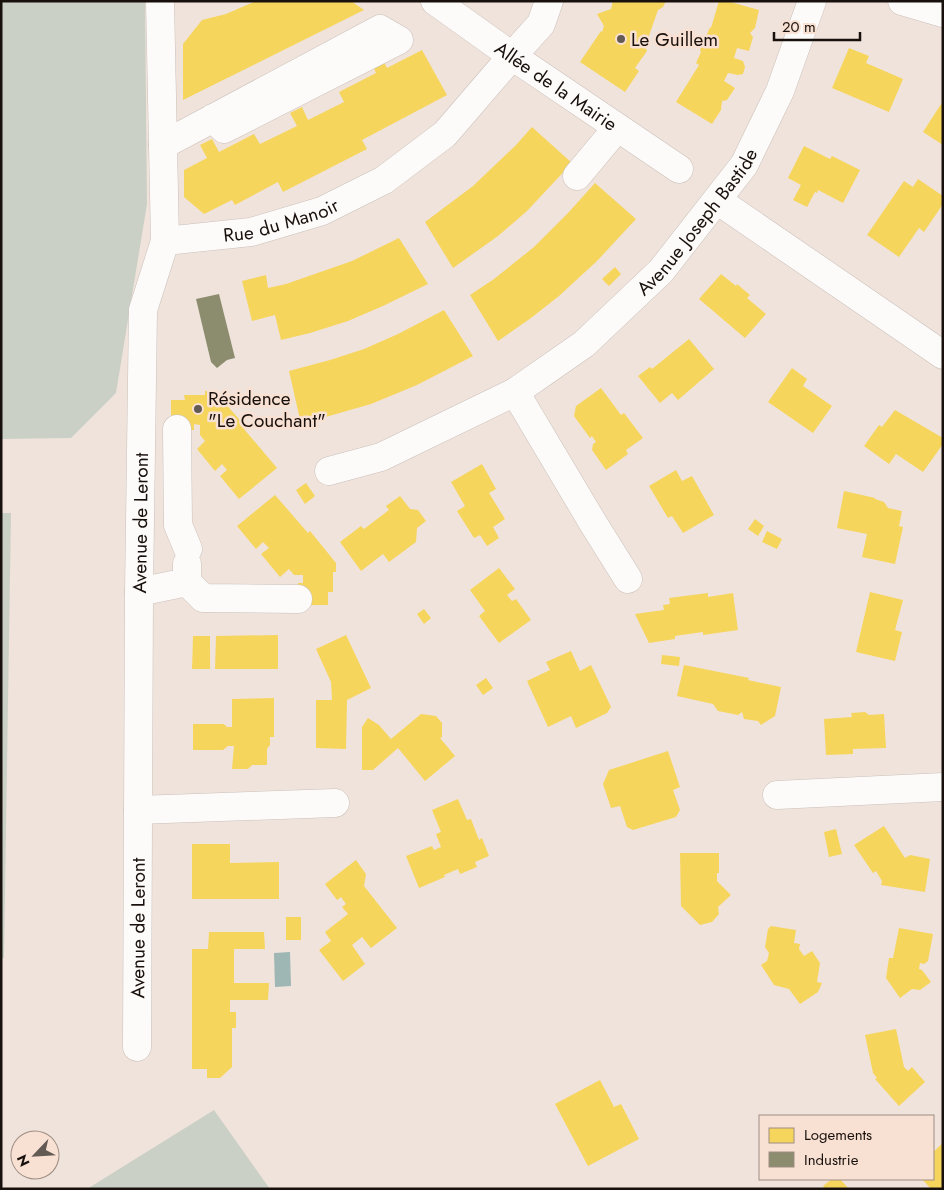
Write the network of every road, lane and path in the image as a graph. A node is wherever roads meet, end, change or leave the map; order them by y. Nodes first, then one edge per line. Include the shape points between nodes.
1 (160, 1) edge
2 (435, 1) edge
3 (549, 1) edge
4 (812, 1) edge
5 (902, 1) edge
6 (943, 13) edge
7 (512, 56) junction
8 (213, 118) junction
9 (617, 128) junction
10 (163, 145) junction
11 (679, 169) dead end
12 (577, 176) dead end
13 (717, 200) junction
14 (165, 241) junction
15 (943, 355) edge
16 (515, 392) junction
17 (177, 430) dead end
18 (329, 471) dead end
19 (628, 579) dead end
20 (187, 582) junction
21 (139, 592) junction
22 (298, 599) dead end
23 (943, 787) edge
24 (777, 795) dead end
25 (335, 802) dead end
26 (138, 810) junction
27 (137, 1047) dead end

1 - 10 street
2 - 7 street, Allée de la Mairie
3 - 7 street, Rue du Manoir via 541,24
4 - 13 street, Avenue Joseph Bastide via 780,91 744,165
5 - 6 street
7 - 9 street, Allée de la Mairie
7 - 14 street, Rue du Manoir via 445,134 384,180 322,211 251,232
8 - 8 street via 380,29 399,40 224,129
8 - 10 street
9 - 11 street, Allée de la Mairie
9 - 12 street
10 - 14 street
13 - 15 street
13 - 16 street, Avenue Joseph Bastide via 661,271 584,344
14 - 21 street, Avenue de Leront via 142,310
16 - 18 street, Avenue Joseph Bastide via 381,458
16 - 19 street
17 - 20 street via 178,525 195,544
20 - 21 street
20 - 22 street via 203,598
21 - 26 street, Avenue de Leront
23 - 24 street
25 - 26 street
26 - 27 street, Avenue de Leront

